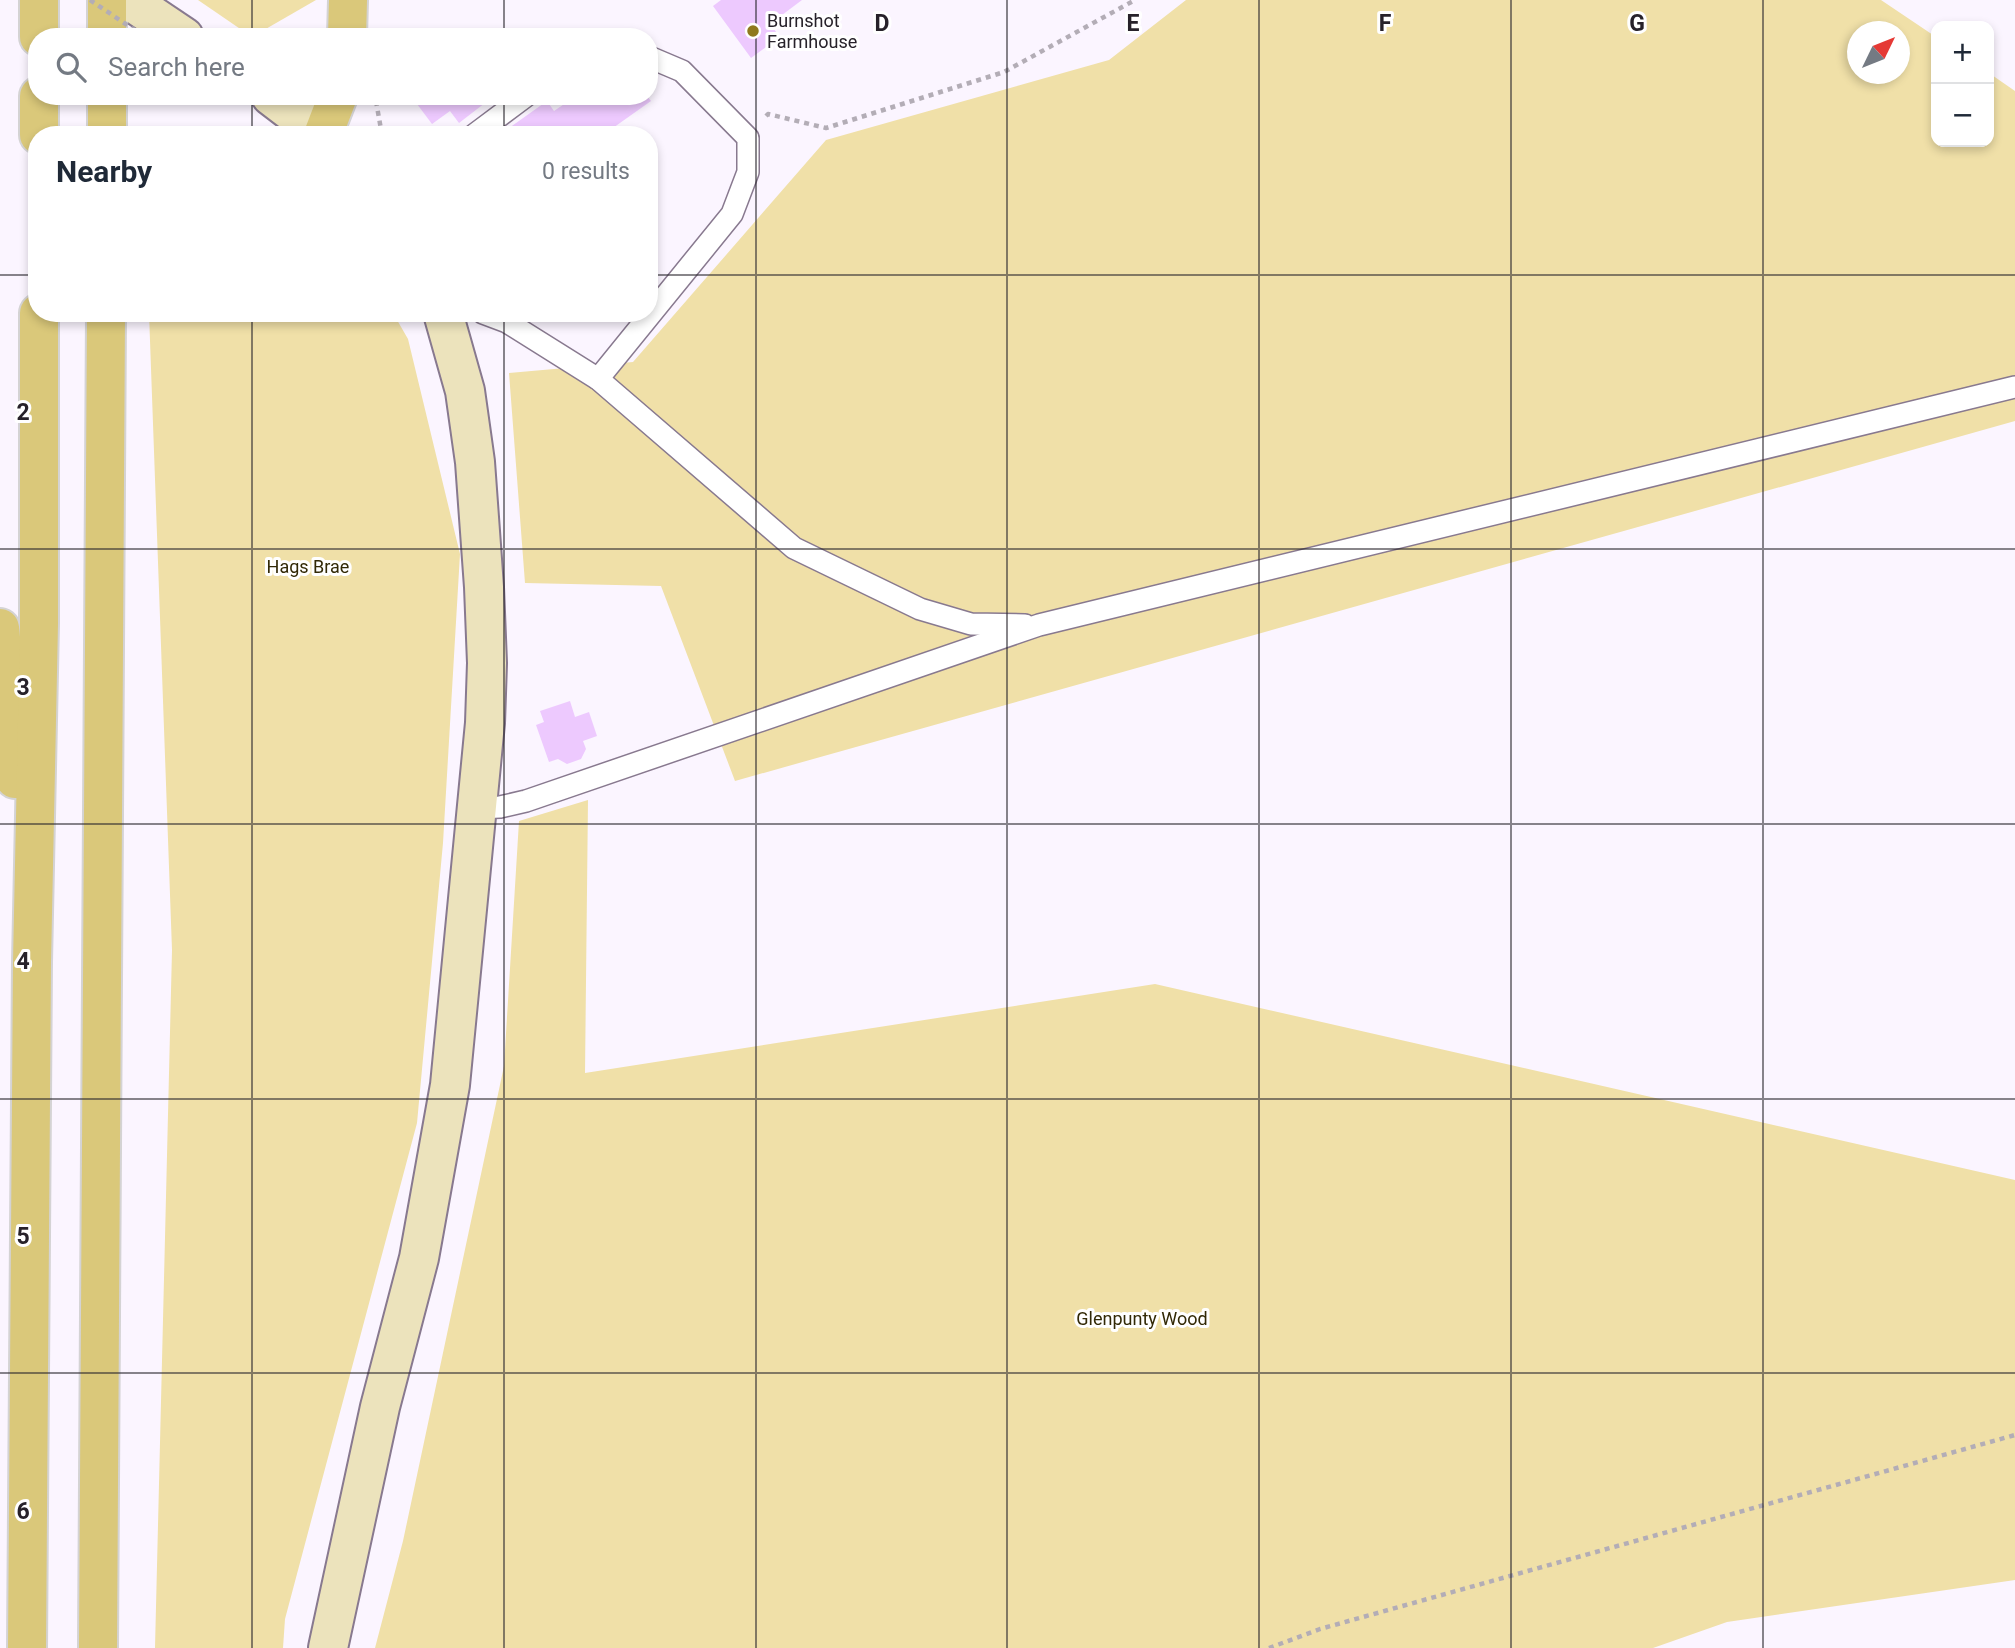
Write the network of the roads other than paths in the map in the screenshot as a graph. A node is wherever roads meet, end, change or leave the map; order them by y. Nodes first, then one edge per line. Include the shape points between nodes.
1 (39, 0) edge
2 (107, 0) edge
3 (129, 0) edge
4 (348, 0) edge
5 (39, 28) edge
6 (107, 28) edge
7 (171, 28) edge
8 (347, 28) edge
9 (658, 61) edge
10 (39, 105) edge
11 (107, 105) edge
12 (283, 105) edge
13 (335, 105) edge
14 (514, 105) edge
15 (39, 126) edge
16 (107, 126) edge
17 (311, 126) edge
18 (326, 126) edge
19 (486, 126) edge
20 (658, 305) edge
21 (39, 322) edge
22 (106, 322) edge
23 (446, 322) edge
24 (507, 322) edge
25 (644, 322) edge
26 (598, 379) junction
27 (2015, 387) edge
28 (1039, 625) junction
29 (0, 628) edge
30 (477, 808) junction
31 (32, 962) junction
32 (27, 1648) edge
33 (98, 1648) edge
34 (328, 1648) edge

1 - 5 main road
2 - 6 main road
3 - 7 street
4 - 8 main road
9 - 20 lane via 682,71 748,138 748,172 732,214
10 - 15 main road
11 - 16 main road
12 - 17 street
13 - 18 main road
14 - 19 lane
21 - 31 main road
22 - 33 main road
23 - 30 street via 465,391 484,587 487,663
24 - 26 lane
25 - 26 lane
26 - 28 lane via 794,548 920,609 971,624
27 - 28 lane
28 - 30 lane via 526,801
29 - 31 main road
30 - 34 street via 450,1085 419,1258 380,1407
31 - 32 main road

